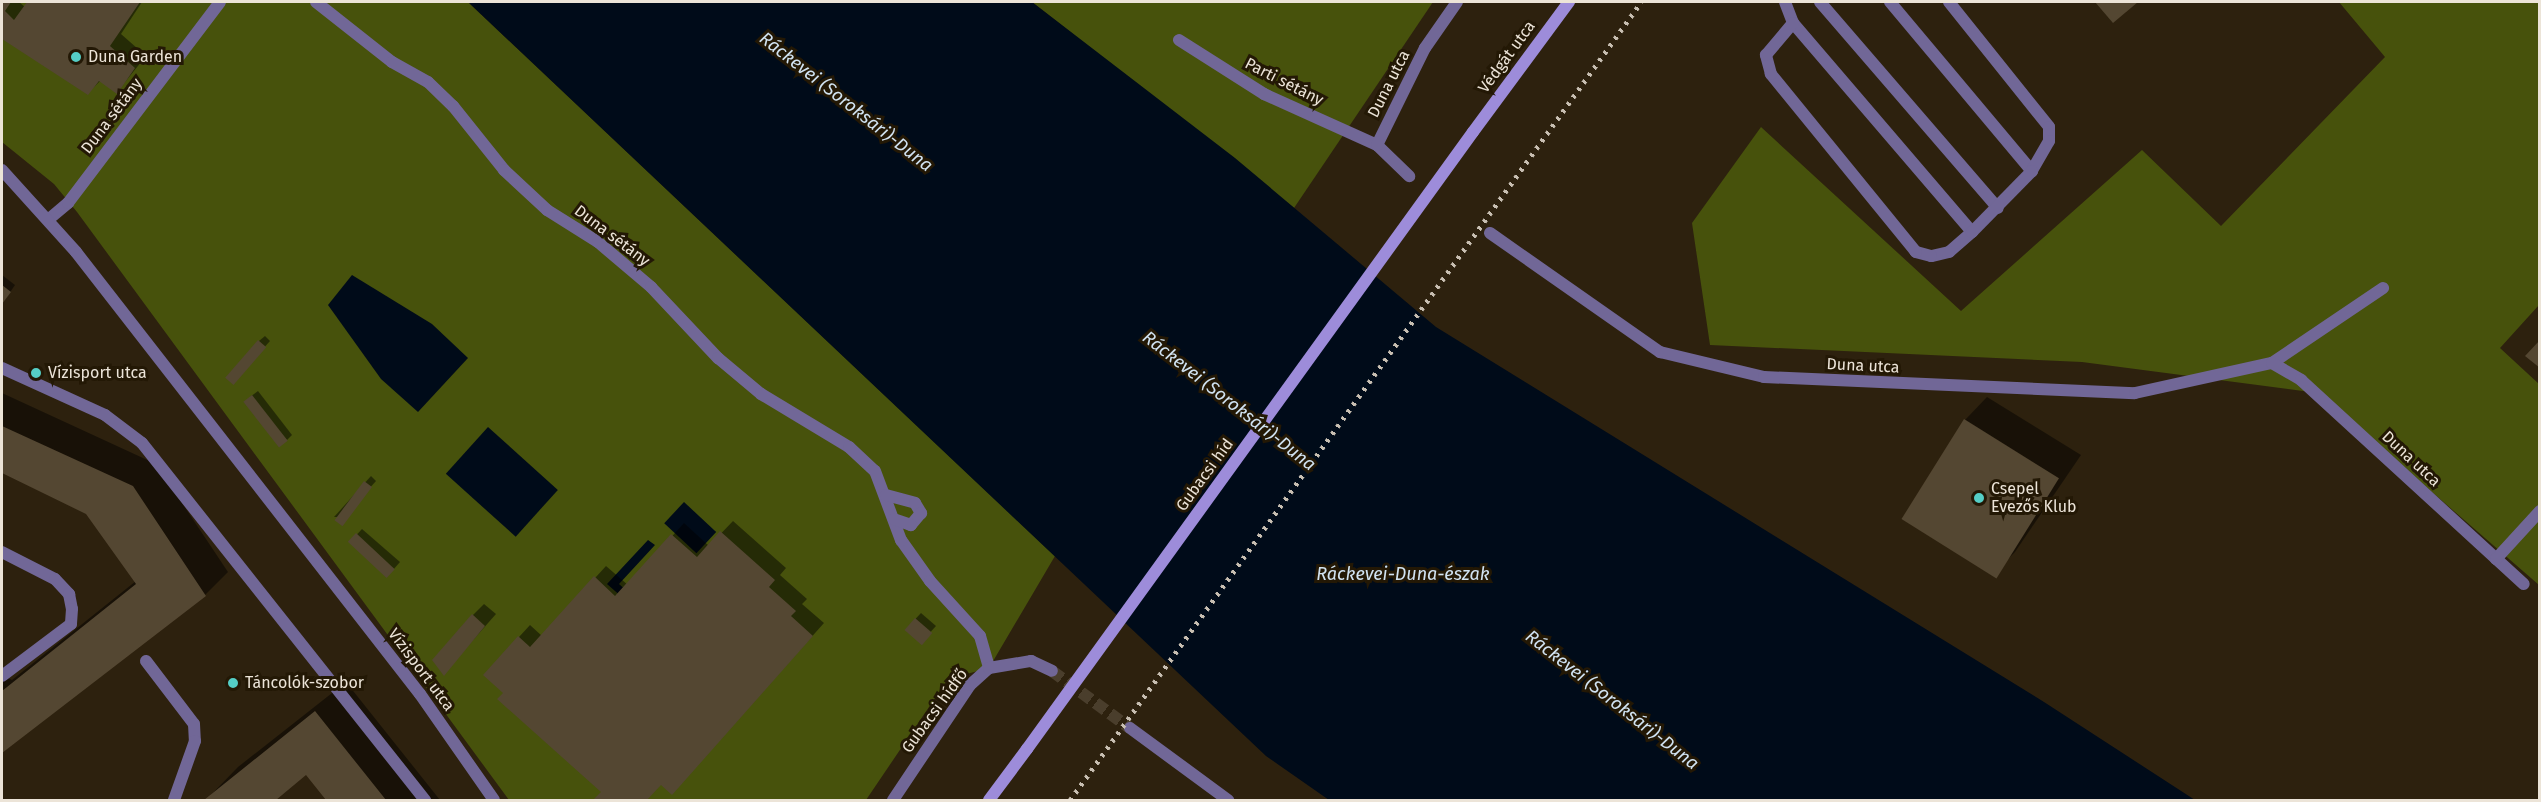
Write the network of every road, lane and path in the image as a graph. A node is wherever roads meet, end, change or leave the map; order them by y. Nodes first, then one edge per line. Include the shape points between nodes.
1 (220, 2) edge
2 (316, 2) edge
3 (1456, 2) edge
4 (1569, 2) edge
5 (1785, 2) edge
6 (1820, 2) edge
7 (1890, 2) edge
8 (1949, 2) edge
9 (1793, 22) junction
10 (1179, 40) dead end
11 (1473, 132) joint
12 (1377, 145) junction
13 (2, 170) edge
14 (2032, 171) junction
15 (1409, 177) dead end
16 (1998, 208) junction
17 (49, 219) junction
18 (1972, 232) junction
19 (1490, 233) dead end
20 (2383, 288) dead end
21 (2272, 363) junction
22 (2, 368) edge
23 (886, 495) junction
24 (2540, 511) edge
25 (894, 519) junction
26 (2, 552) edge
27 (2496, 559) junction
28 (2524, 585) dead end
29 (146, 662) dead end
30 (988, 668) junction
31 (1052, 671) tunnel mouth
32 (2, 676) edge
33 (1130, 728) tunnel mouth
34 (1012, 769) junction
35 (174, 801) edge
36 (425, 801) edge
37 (494, 801) edge
38 (893, 801) edge
39 (979, 801) edge
40 (989, 801) edge
41 (998, 801) edge
42 (1228, 801) edge

1 - 17 street, Duna sétány via 68,203
2 - 23 street, Duna sétány via 392,62 428,82 453,106 504,170 547,210 598,242 651,287 718,358 761,394 849,447 875,471
3 - 12 street, Duna utca via 1425,48
4 - 11 main road, Védgát utca
5 - 9 street
6 - 16 street
7 - 14 street
8 - 14 street via 2049,127 2049,141
9 - 18 street
9 - 18 street via 1766,56 1771,74 1916,252 1930,256 1949,252
10 - 12 street, Parti sétány via 1264,94
11 - 34 main road, Gubacsi híd, bridge
12 - 15 street, Duna utca
13 - 17 street, Vízisport utca
14 - 16 street
16 - 18 street
17 - 37 street, Vízisport utca via 420,694
19 - 21 street, Duna utca via 1660,352 1764,377 2135,393
20 - 21 street, Duna utca
21 - 27 street, Duna utca via 2301,380
22 - 36 street via 105,415 142,443
23 - 25 street, Duna sétány
23 - 25 street via 915,503 921,513 910,525
24 - 27 street
25 - 30 street, Duna sétány via 901,540 930,581 980,636
26 - 32 street via 55,579 69,594 72,609 71,624
27 - 28 street, Duna utca
29 - 35 street via 194,724 195,741
30 - 31 street, Gubacsi hídfő via 1031,661
30 - 38 street, Gubacsi hídfő via 970,685
33 - 42 street
34 - 39 main road
34 - 40 main road
34 - 41 main road

